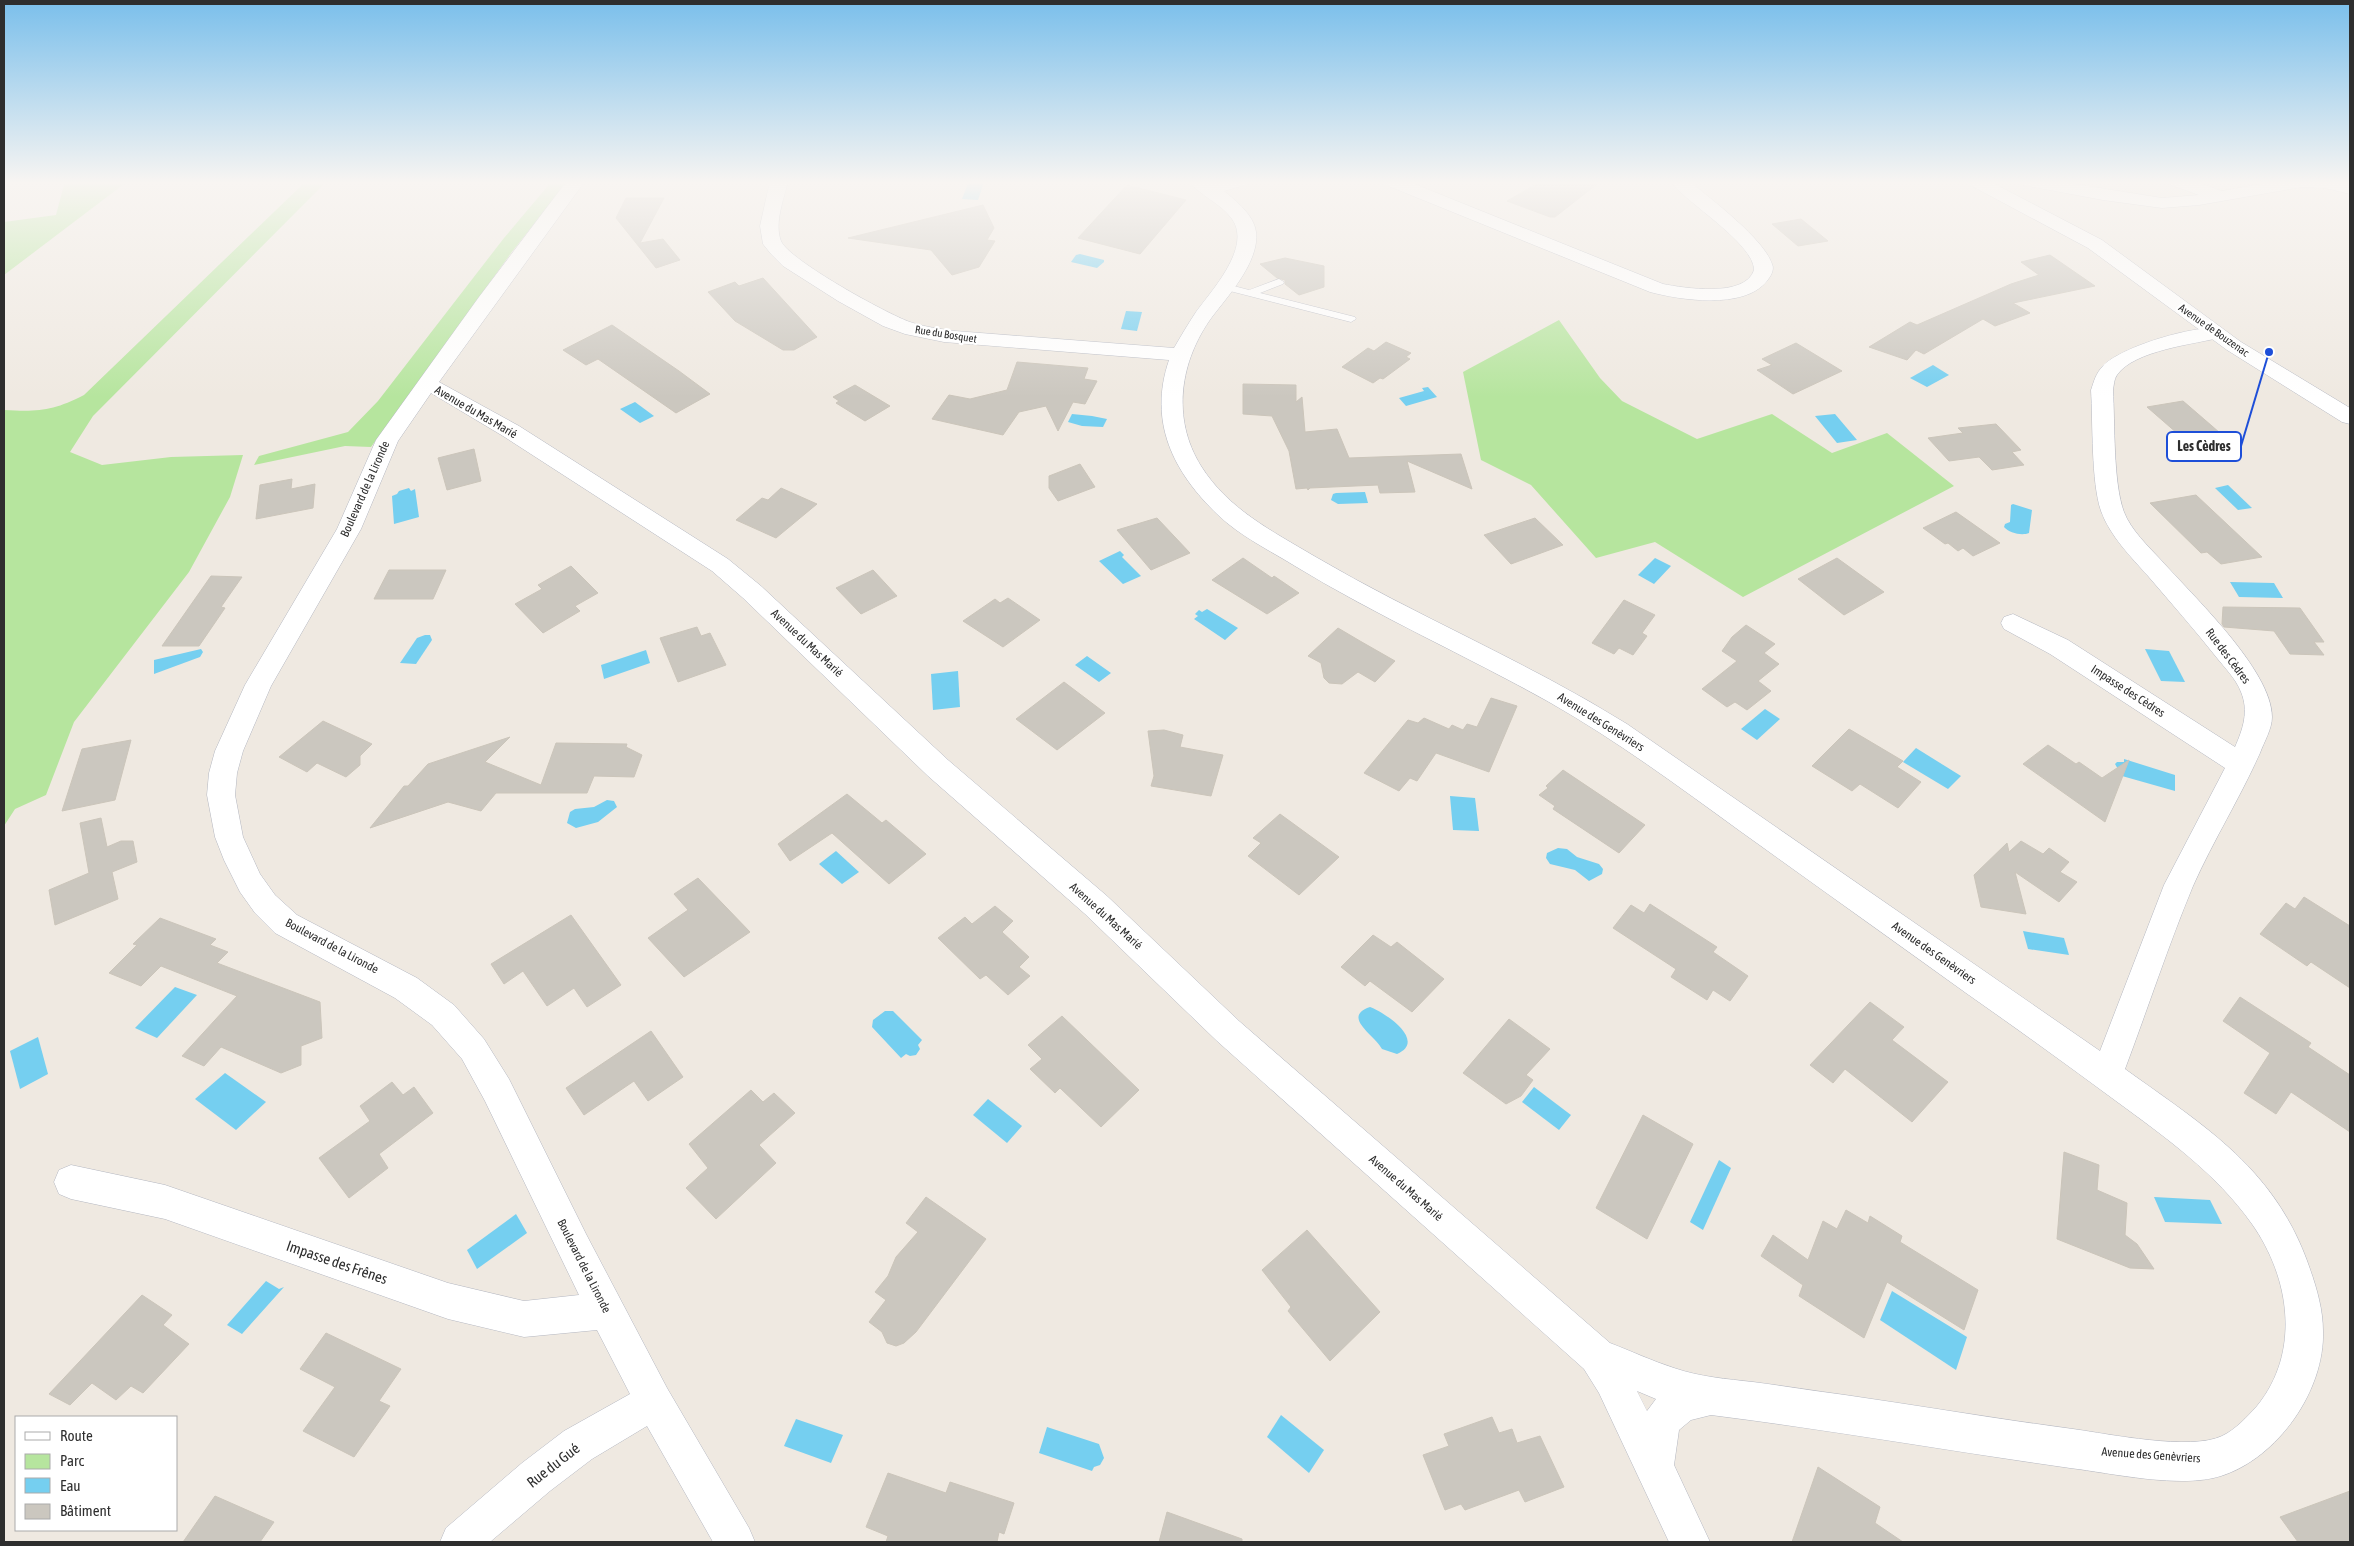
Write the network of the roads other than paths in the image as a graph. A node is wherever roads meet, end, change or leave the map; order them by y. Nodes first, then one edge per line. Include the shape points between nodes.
1 (523, 253) edge
2 (780, 253) edge
3 (1243, 253) edge
4 (1571, 253) edge
5 (1757, 253) edge
6 (2108, 253) edge
7 (1279, 282) dead end
8 (1237, 290) junction
9 (2191, 316) junction
10 (1351, 319) dead end
11 (2216, 333) junction
12 (2144, 350) junction
13 (1180, 355) junction
14 (425, 386) junction
15 (2350, 417) edge
16 (2013, 623) dead end
17 (2241, 764) junction
18 (2107, 1075) junction
19 (71, 1182) dead end
20 (607, 1311) junction
21 (1597, 1356) junction
22 (1711, 1396) junction
23 (654, 1401) junction
24 (1654, 1466) junction
25 (460, 1542) edge
26 (735, 1542) edge
27 (1690, 1542) edge

1 - 14 street, Boulevard de la Lironde
2 - 13 street, Rue du Bosquet via 833,289 902,326 929,334
3 - 8 street, Avenue des Genèvriers
4 - 5 street via 1657,288 1725,295 1757,281 1763,274 1764,267
6 - 9 street, Avenue de Bouzenac
7 - 8 lane
8 - 10 lane
8 - 13 street, Avenue des Genèvriers via 1198,325
9 - 11 street, Avenue de Bouzenac
9 - 12 street, Rue des Cèdres via 2175,324
11 - 12 street, Rue des Cèdres
11 - 15 street, Avenue de Bouzenac
12 - 17 street, Rue des Cèdres via 2121,361 2105,378 2102,404 2108,492 2113,512 2123,531 2212,634 2255,694 2259,716 2257,728
13 - 18 street, Avenue des Genèvriers via 1170,389 1176,437 1204,486 1234,517 1352,590 1543,687 1633,741
14 - 20 street, Boulevard de la Lironde via 387,440 349,529 254,693 222,773 224,816 238,860 250,883 274,914 286,924 406,988 443,1015 473,1049 497,1090
14 - 21 street, Avenue du Mas Marié via 437,388 511,431 720,565 938,768 1096,905 1228,1031
16 - 17 street, Impasse des Cèdres via 2059,647
17 - 18 street, Rue des Cèdres via 2179,885
18 - 22 street, Avenue des Genèvriers via 2183,1131 2238,1178 2268,1214 2287,1253 2303,1310 2305,1347 2294,1380 2277,1414 2252,1437 2220,1457 2196,1461 2017,1441
19 - 20 street, Impasse des Frênes via 165,1202 448,1301 477,1308 524,1319
20 - 23 street, Boulevard de la Lironde
21 - 22 street, Avenue des Genèvriers via 1676,1388
21 - 24 street, Avenue du Mas Marié
22 - 24 street, Avenue des Genèvriers via 1675,1406 1666,1415 1656,1437
23 - 25 street, Rue du Gué via 578,1445
23 - 26 street, Boulevard de la Lironde
24 - 27 street, Avenue du Mas Marié

